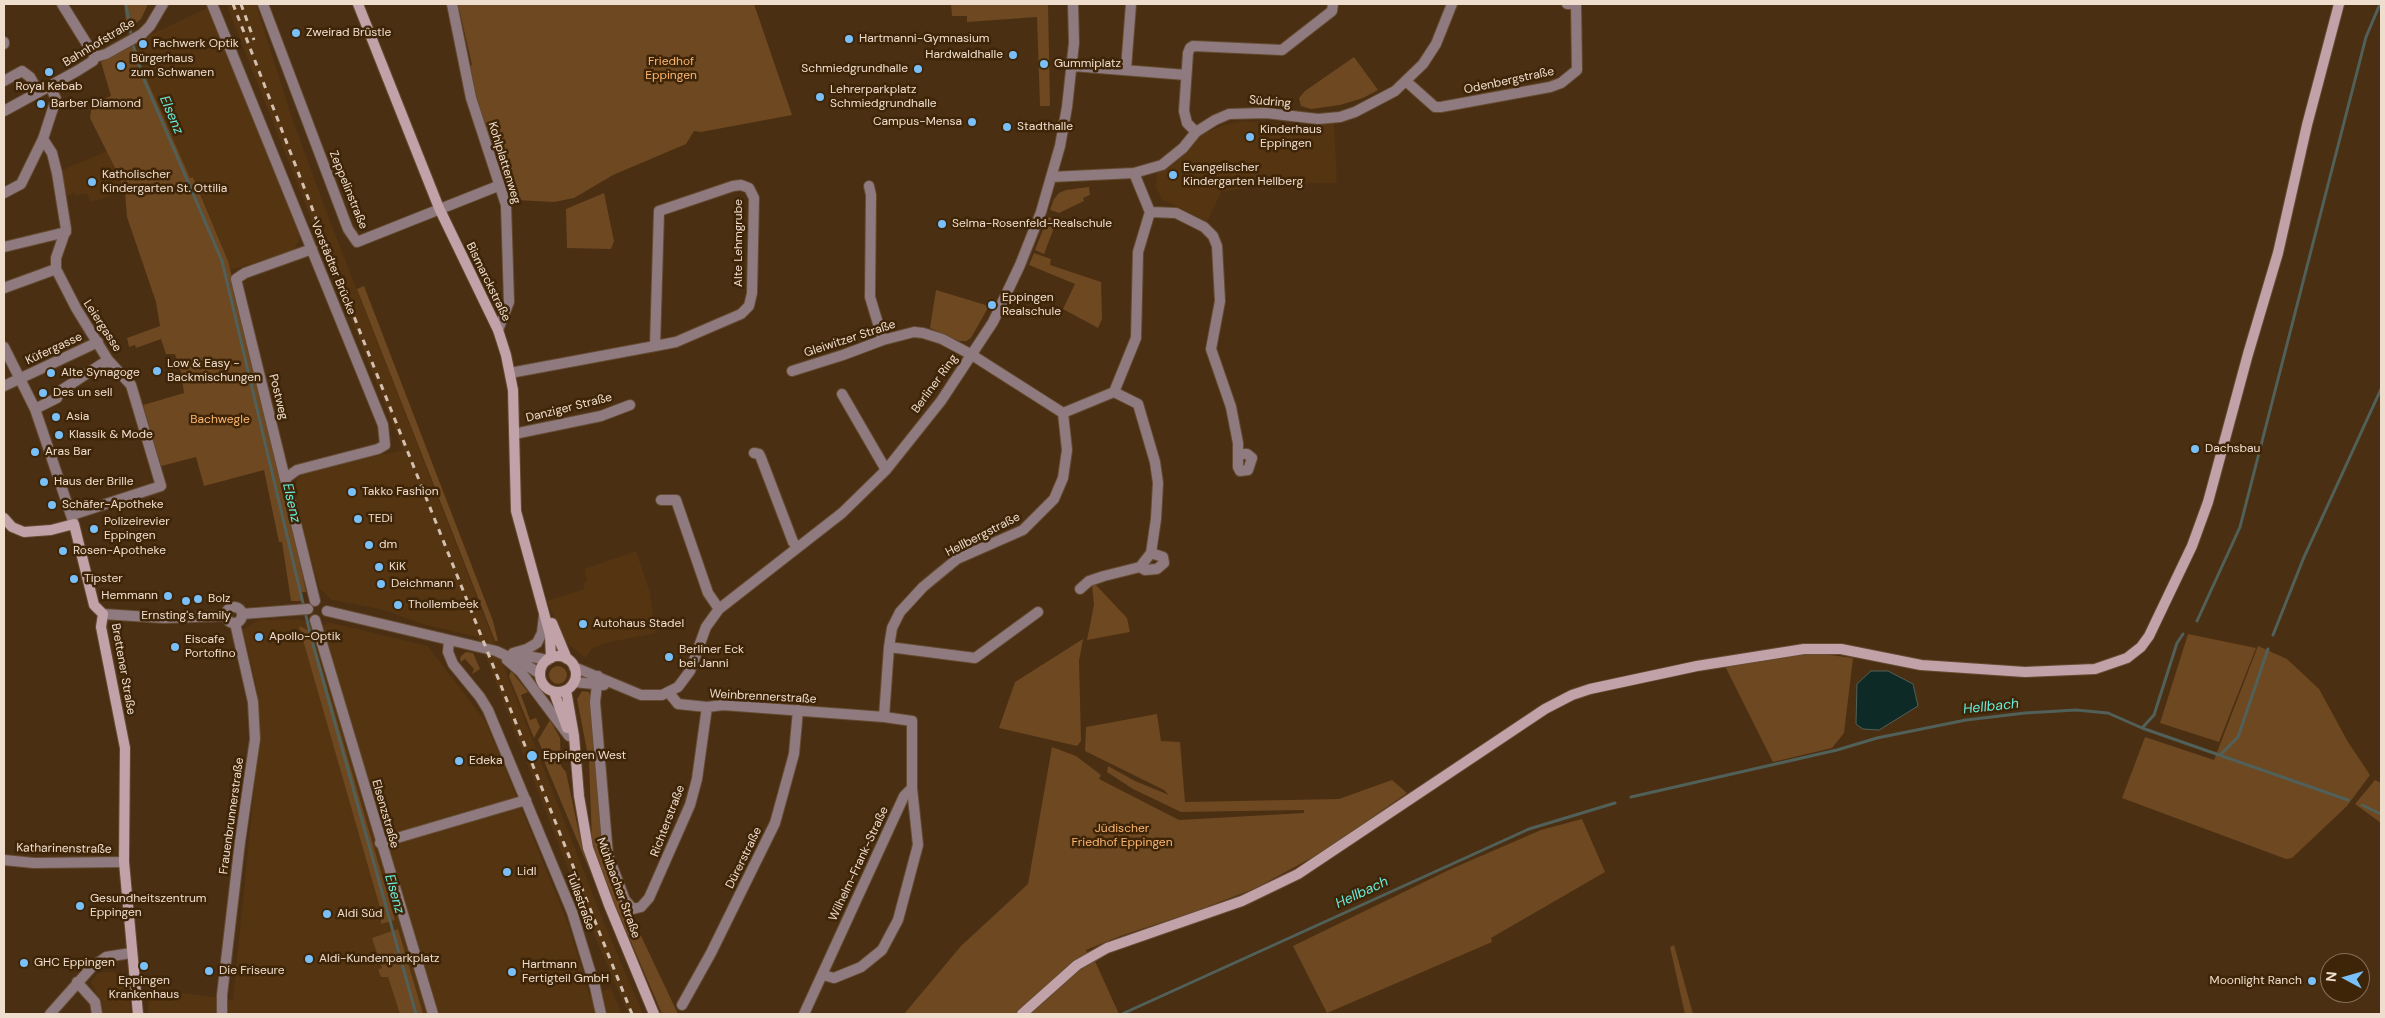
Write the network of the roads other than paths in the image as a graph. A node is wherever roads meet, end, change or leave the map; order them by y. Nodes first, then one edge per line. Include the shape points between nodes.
1 (62, 4) edge
2 (163, 4) edge
3 (212, 4) edge
4 (263, 4) edge
5 (358, 4) edge
6 (452, 4) edge
7 (1072, 4) edge
8 (1131, 4) edge
9 (1333, 4) edge
10 (1452, 4) edge
11 (1567, 4) edge
12 (2339, 4) edge
13 (95, 57) junction
14 (1072, 66) junction
15 (1126, 69) junction
16 (1186, 75) junction
17 (4, 81) edge
18 (1407, 82) junction
19 (50, 86) junction
20 (38, 91) junction
21 (4, 111) edge
22 (1196, 132) junction
23 (43, 139) junction
24 (1134, 173) junction
25 (1050, 177) junction
26 (498, 186) junction
27 (869, 186) dead end
28 (4, 193) edge
29 (439, 208) junction
30 (1150, 212) junction
31 (66, 232) junction
32 (4, 247) edge
33 (312, 249) junction
34 (56, 269) junction
35 (4, 288) edge
36 (498, 330) junction
37 (883, 340) junction
38 (98, 342) junction
39 (655, 346) junction
40 (4, 347) edge
41 (972, 355) junction
42 (108, 360) junction
43 (792, 371) dead end
44 (510, 373) junction
45 (20, 378) junction
46 (4, 386) edge
47 (1114, 392) junction
48 (842, 394) dead end
49 (630, 404) dead end
50 (34, 409) junction
51 (1063, 413) junction
52 (514, 434) junction
53 (754, 453) dead end
54 (1239, 454) dead end
55 (886, 470) junction
56 (286, 478) junction
57 (661, 500) dead end
58 (4, 518) edge
59 (73, 520) junction
60 (797, 547) junction
61 (1151, 553) junction
62 (1140, 568) junction
63 (537, 586) junction
64 (1080, 589) dead end
65 (315, 601) junction
66 (308, 609) junction
67 (719, 609) junction
68 (327, 611) junction
69 (1038, 612) dead end
70 (102, 614) junction
71 (242, 614) junction
72 (544, 615) junction
73 (226, 616) junction
74 (316, 620) junction
75 (235, 623) junction
76 (449, 640) junction
77 (889, 647) junction
78 (496, 651) junction
79 (513, 653) junction
80 (549, 659) junction
81 (571, 663) junction
82 (540, 674) junction
83 (597, 680) junction
84 (570, 686) junction
85 (554, 692) junction
86 (669, 693) junction
87 (707, 707) junction
88 (798, 710) junction
89 (884, 717) junction
90 (569, 736) junction
91 (576, 766) junction
92 (912, 788) junction
93 (526, 800) junction
94 (380, 843) junction
95 (4, 860) edge
96 (124, 862) junction
97 (131, 952) junction
98 (823, 975) junction
99 (77, 982) junction
100 (682, 1005) dead end
101 (50, 1014) edge
102 (97, 1014) edge
103 (138, 1014) edge
104 (222, 1014) edge
105 (433, 1014) edge
106 (601, 1014) edge
107 (654, 1014) edge
108 (804, 1014) edge
109 (1022, 1014) edge

1 - 13 street
2 - 13 street, Bahnhofstraße via 150,26
3 - 33 street, Vorstädter Brücke
4 - 29 street, Zeppelinstraße via 348,229 357,242
5 - 29 main road, Bismarckstraße
6 - 26 street, Kohlplattenweg via 471,98
7 - 14 street, Berliner Ring
8 - 15 street
9 - 16 street via 1332,11 1282,50 1193,46 1188,53
10 - 18 street, Südring via 1436,44
11 - 18 street, Odenbergstraße via 1576,4 1577,64 1575,73 1561,83 1435,107
12 - 109 main road via 2278,253 2208,502 2149,636 2127,658 2095,669 2024,672 1921,665 1841,649 1804,649 1697,666 1590,689 1545,709 1298,874 1242,901 1107,948 1077,965
13 - 19 street, Bahnhofstraße
14 - 15 street
14 - 25 street, Berliner Ring via 1060,146
15 - 16 street
16 - 22 street via 1184,111 1187,123
17 - 20 street via 22,70
18 - 22 street, Südring via 1385,98 1340,117 1318,119 1243,112 1215,120
19 - 20 street, Bahnhofstraße
19 - 23 street via 56,99
20 - 21 street, Bahnhofstraße
22 - 24 street, Südring via 1162,165
23 - 28 street via 21,184
23 - 31 street via 52,153 58,173
24 - 25 street, Südring
24 - 30 street
25 - 41 street, Berliner Ring via 1041,212 1013,283
26 - 29 street, Zeppelinstraße
26 - 36 street, Kohlplattenweg via 506,205 509,302
27 - 37 street via 870,297
29 - 36 main road, Bismarckstraße
30 - 47 street via 1138,252 1136,338
30 - 54 street via 1176,213 1204,228 1213,236 1217,246 1220,301 1211,349 1230,407
31 - 32 street
31 - 34 street via 56,258
33 - 56 street, Postweg via 245,272 236,279
33 - 56 street, Vorstädter Brücke via 383,425 385,445 297,470
34 - 35 street
34 - 38 street, Leiergasse
36 - 44 main road, Bismarckstraße
37 - 41 street, Gleiwitzer Straße via 914,332 923,333
37 - 43 street, Gleiwitzer Straße
38 - 42 street, Leiergasse
38 - 45 street, Küfergasse
39 - 39 street, Alte Lehmgrube via 676,342 741,314 749,306 754,198 749,188 733,186 659,211
39 - 44 street, Alte Lehmgrube
40 - 45 street, Brettener Straße
41 - 51 street
41 - 55 street, Berliner Ring
42 - 50 street via 60,391 57,398
42 - 59 street, Leiergasse via 131,385 161,486
44 - 52 main road, Bismarckstraße
45 - 46 street, Küfergasse
45 - 50 street, Brettener Straße
47 - 51 street
47 - 61 street via 1138,404 1155,462 1158,482
48 - 55 street
49 - 52 street, Danziger Straße via 601,416
50 - 59 street, Brettener Straße
51 - 77 street, Hellbergstraße via 1067,450 1063,478 1054,499 1023,530 957,559 923,587 900,612 892,628
52 - 63 main road, Bismarckstraße via 516,511
53 - 60 street via 762,458 792,542
55 - 60 street, Berliner Ring via 842,513
56 - 65 street, Postweg
57 - 67 street via 676,500 708,593
58 - 59 main road via 12,527 24,532 51,530
59 - 70 main road, Brettener Straße via 94,605
60 - 67 street, Berliner Ring
61 - 62 street
61 - 62 street via 1163,557 1164,563 1157,569
62 - 64 street via 1089,581
63 - 72 main road, Bismarckstraße
63 - 81 main road, Bismarckstraße
65 - 66 street
65 - 68 street via 323,603
66 - 71 street
66 - 74 street via 309,615
67 - 86 street, Berliner Ring via 706,627 685,680
68 - 74 street via 324,617
68 - 76 street, Mühlbacher Straße
69 - 77 street via 975,658
70 - 73 street via 164,618
70 - 96 main road, Brettener Straße via 101,626 125,748
71 - 73 street via 233,606 227,610
71 - 75 street
72 - 79 street, Mühlbacher Straße via 537,643
72 - 80 main road, Bismarckstraße via 550,635
73 - 75 street
74 - 94 street, Elsenzstraße
75 - 104 street, Frauenbrunnerstraße via 253,702 256,739 240,842
76 - 78 street, Mühlbacher Straße
76 - 93 street, Tullastraße via 448,652 453,664 488,710
77 - 89 street, Hellbergstraße
78 - 79 street, Mühlbacher Straße
78 - 82 street, Mühlbacher Straße
78 - 90 street, Mühlbacher Straße via 521,672
79 - 80 street, Mühlbacher Straße
80 - 81 main road via 559,656
80 - 82 main road
81 - 83 street
81 - 84 main road
82 - 85 main road via 544,686
83 - 84 street
83 - 86 street via 642,695
83 - 87 street, Richterstraße via 595,702 608,855 628,904 633,908 641,907 649,898 690,805
84 - 85 main road
84 - 91 main road, Mühlbacher Straße
85 - 90 main road, Mühlbacher Straße
86 - 87 street, Weinbrennerstraße via 678,704
87 - 88 street, Weinbrennerstraße via 723,705
88 - 89 street, Weinbrennerstraße
88 - 100 street, Dürerstraße via 794,754 775,823
89 - 92 street, Weinbrennerstraße via 912,721
90 - 91 main road, Mühlbacher Straße
91 - 107 main road, Mühlbacher Straße via 588,848
92 - 98 street, Wilhelm-Frank-Straße via 904,796
92 - 98 street via 918,845 898,920 882,950 861,967 834,978
93 - 94 street
93 - 106 street, Tullastraße via 572,912
94 - 105 street, Elsenzstraße
95 - 96 street, Katharinenstraße
96 - 97 main road, Brettener Straße
97 - 99 street via 106,957
97 - 103 main road, Brettener Straße
98 - 108 street, Wilhelm-Frank-Straße
99 - 101 street
99 - 102 street via 95,1002

